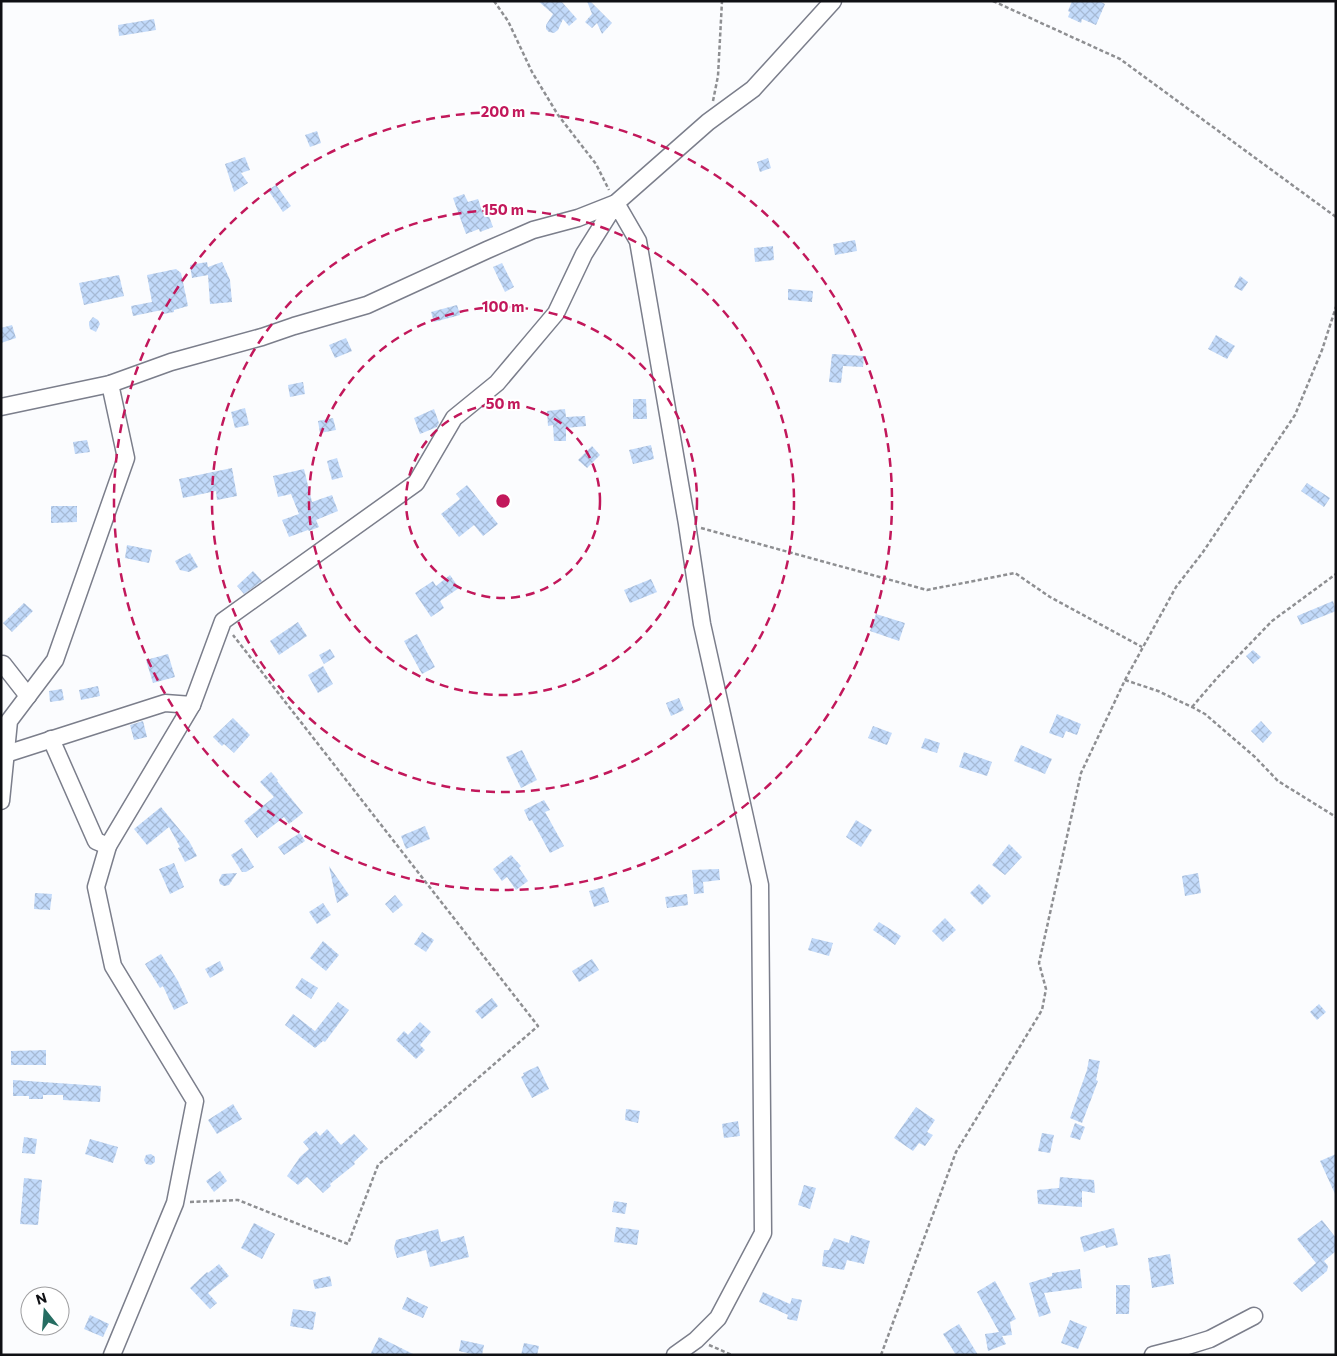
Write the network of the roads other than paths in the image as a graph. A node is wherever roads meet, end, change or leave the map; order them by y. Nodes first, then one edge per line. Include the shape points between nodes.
1 (833, 1) edge
2 (616, 203) junction
3 (110, 384) junction
4 (1, 407) edge
5 (1, 665) edge
6 (28, 696) junction
7 (192, 705) junction
8 (51, 739) junction
9 (6, 754) junction
10 (1, 801) edge
11 (108, 846) junction
12 (1254, 1316) dead end
13 (112, 1355) edge
14 (675, 1355) edge
15 (1153, 1355) edge

1 - 2 street via 753,89 708,122
2 - 3 street via 578,218 533,230 367,305 171,362
2 - 7 street via 584,254 556,313 498,383 454,418 416,483 223,622
2 - 14 street via 638,241 702,624 760,885 763,1234 718,1318
3 - 4 street
3 - 6 street via 126,458 55,660
5 - 6 street
6 - 9 street via 9,721
7 - 8 street via 165,703
7 - 11 street
8 - 9 street
8 - 11 street via 96,841
9 - 10 street
11 - 13 street via 96,887 113,966 195,1101 175,1203
12 - 15 street via 1210,1339

